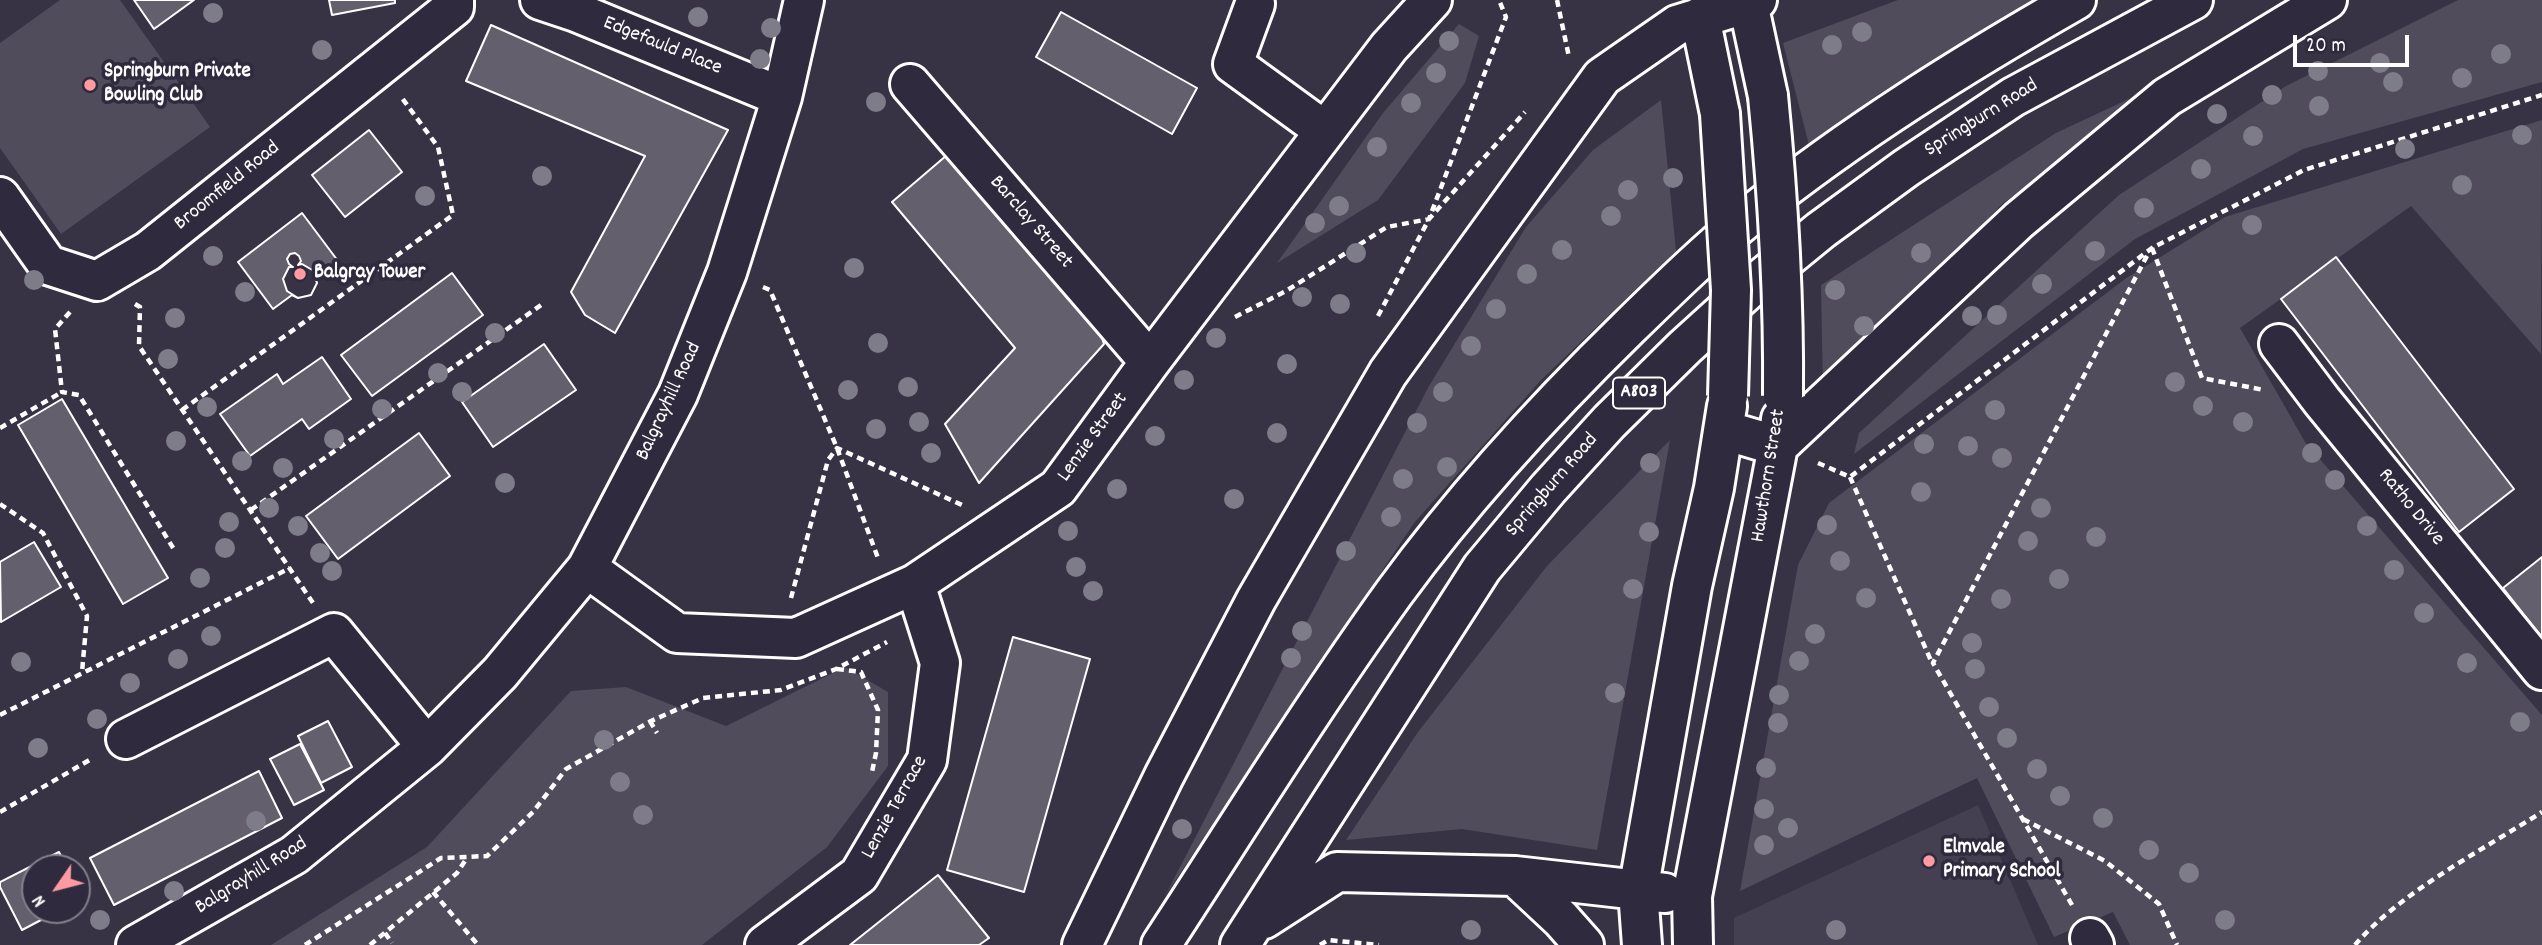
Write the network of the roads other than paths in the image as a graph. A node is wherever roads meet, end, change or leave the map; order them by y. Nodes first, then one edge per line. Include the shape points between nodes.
1 (454, 0) edge
2 (540, 0) edge
3 (804, 0) edge
4 (1432, 0) edge
5 (2076, 0) edge
6 (2193, 0) edge
7 (2327, 0) edge
8 (1750, 1) edge
9 (1255, 4) dead end
10 (579, 6) edge
11 (1697, 8) edge
12 (910, 83) dead end
13 (782, 97) junction
14 (1325, 131) junction
15 (0, 197) edge
16 (2279, 344) dead end
17 (1150, 362) junction
18 (1726, 413) junction
19 (1779, 446) junction
20 (587, 568) junction
21 (911, 598) junction
22 (2542, 670) edge
23 (126, 739) road end
24 (428, 747) junction
25 (1516, 876) junction
26 (1639, 891) junction
27 (1692, 896) junction
28 (1247, 935) edge
29 (136, 945) edge
30 (765, 945) edge
31 (1082, 945) edge
32 (1161, 945) edge
33 (1584, 945) edge
34 (1642, 945) edge
35 (1693, 945) edge

1 - 15 main road, Broomfield Road via 454,7 148,251 97,281 48,265
2 - 10 main road, Edgefauld Place
3 - 13 main road, Balgrayhill Road
4 - 14 main road, Lenzie Street via 1389,47
5 - 32 main road, A803 via 1903,106 1752,214 1555,399 1396,591
6 - 28 main road, Springburn Road / A803 via 2013,97 1906,168 1750,288 1609,422 1482,568
7 - 19 main road via 2157,105 2019,220
8 - 11 main road
8 - 19 main road, Hawthorn Street, bridge via 1768,96 1781,254 1784,313
9 - 14 main road via 1233,64
10 - 13 main road, Edgefauld Place
11 - 18 main road, bridge via 1720,114 1731,289
11 - 31 main road via 1602,77 1388,373 1256,600
12 - 17 main road, Barclay Street
13 - 20 main road, Balgrayhill Road via 727,272 678,394
14 - 17 main road, Lenzie Street
16 - 22 main road, Ratho Drive
17 - 21 main road, Lenzie Street via 1058,488
18 - 19 main road
18 - 26 main road
19 - 27 main road, Hawthorn Street
20 - 21 main road, Lenzie Street via 677,633 796,638
20 - 24 main road, Balgrayhill Road via 500,673
21 - 30 main road, Lenzie Terrace via 940,663 927,760 859,874
23 - 24 main road via 334,633
24 - 29 main road, Balgrayhill Road via 294,855
25 - 26 main road, A803
25 - 28 main road, A803 via 1337,872
25 - 33 main road
26 - 27 main road, A803
26 - 34 main road
27 - 35 main road, Hawthorn Street

